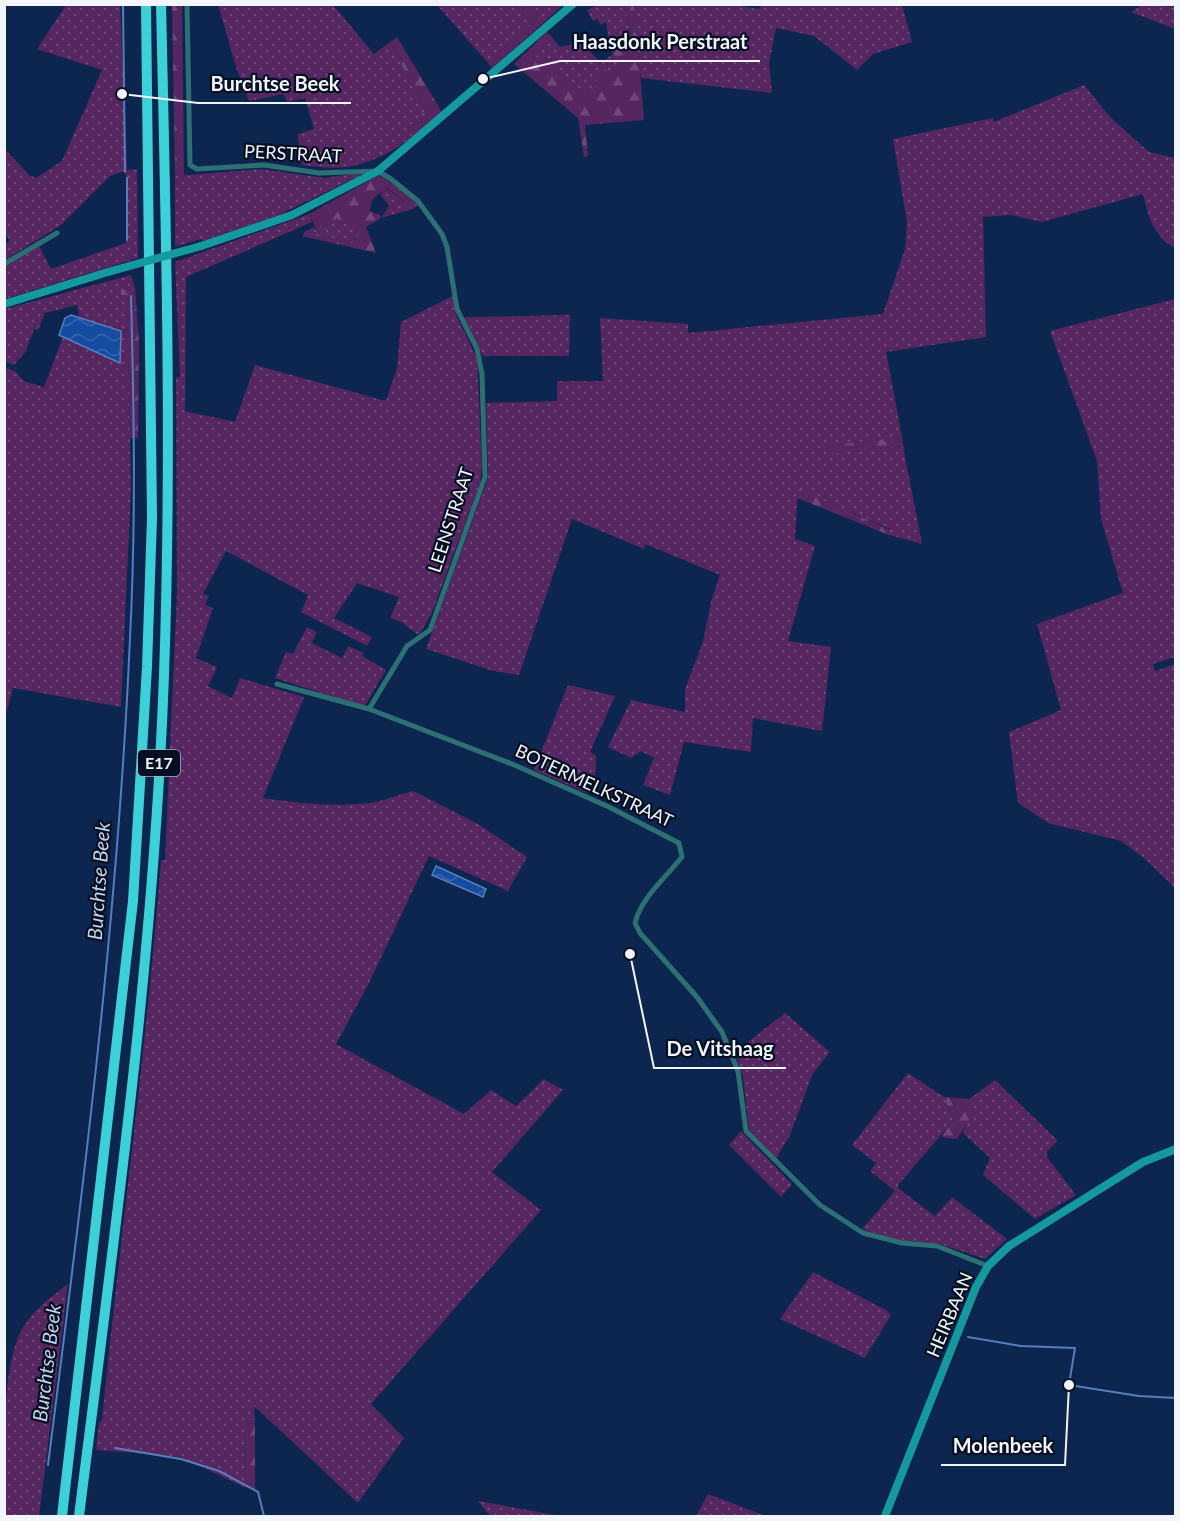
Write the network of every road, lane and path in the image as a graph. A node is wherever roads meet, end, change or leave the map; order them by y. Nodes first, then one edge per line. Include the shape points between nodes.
1 (146, 4) edge
2 (161, 4) edge
3 (187, 4) edge
4 (573, 4) edge
5 (378, 171) junction
6 (57, 233) dead end
7 (4, 264) edge
8 (4, 304) edge
9 (277, 684) dead end
10 (369, 709) junction
11 (1176, 1149) edge
12 (988, 1266) junction
13 (62, 1516) edge
14 (79, 1516) edge
15 (885, 1516) edge

1 - 13 highway, E17 via 152,519 146,679 133,901
2 - 14 highway, E17 via 168,330 164,678 150,899
3 - 5 street, PERSTRAAT via 188,162 192,167 264,165 319,173
4 - 5 street, PERSTRAAT
5 - 8 street, PERSTRAAT, bridge via 292,215
5 - 10 street, LEENSTRAAT via 418,201 442,234 452,264 457,309 477,349 486,450 485,477 430,630 407,646
6 - 7 street
9 - 10 street, BOTERMELKSTRAAT
10 - 12 street, BOTERMELKSTRAAT via 512,764 679,843 682,857 641,907 635,923 722,1032 738,1071 746,1131 820,1204 852,1228 880,1239 952,1251
11 - 12 street, HEIRBAAN via 1143,1162 1030,1232
12 - 15 street, HEIRBAAN via 976,1287

